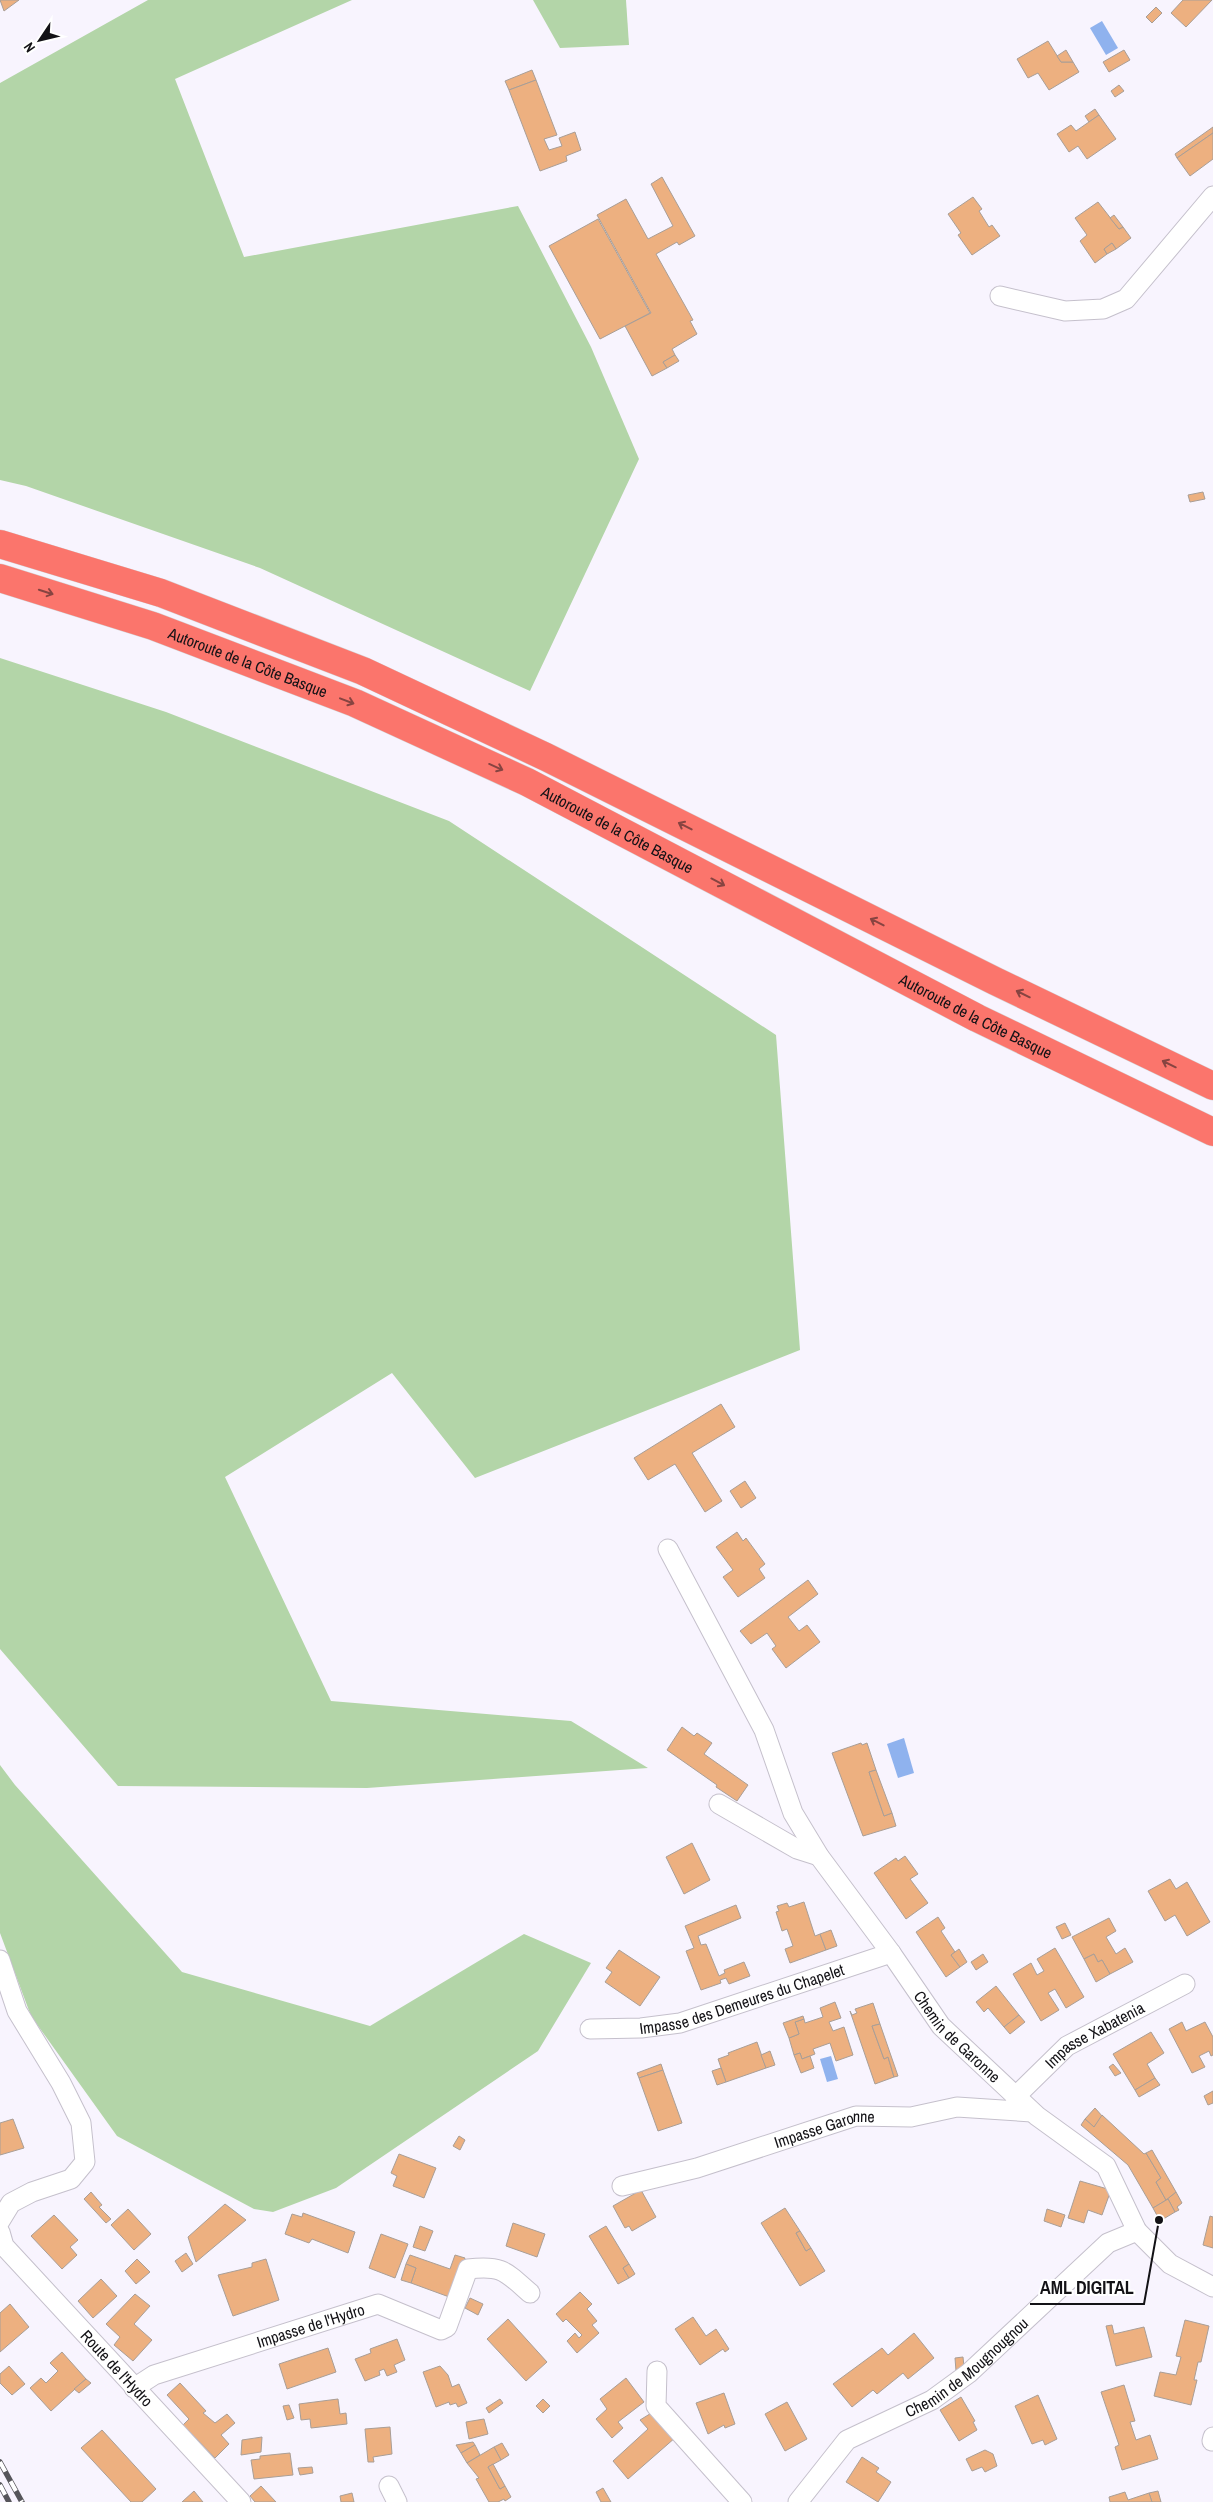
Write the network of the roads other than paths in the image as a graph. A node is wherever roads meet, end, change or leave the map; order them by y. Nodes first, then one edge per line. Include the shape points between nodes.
1 (1213, 196) edge
2 (1000, 296) dead end
3 (0, 544) edge
4 (0, 578) edge
5 (1213, 1086) edge
6 (1213, 1132) edge
7 (668, 1549) dead end
8 (719, 1804) dead end
9 (819, 1856) junction
10 (891, 1953) junction
11 (0, 1960) edge
12 (1185, 1984) dead end
13 (590, 2029) dead end
14 (1015, 2097) junction
15 (1032, 2112) junction
16 (622, 2186) dead end
17 (0, 2221) edge
18 (1137, 2231) junction
19 (0, 2232) edge
20 (1213, 2288) edge
21 (530, 2292) dead end
22 (657, 2371) dead end
23 (134, 2388) junction
24 (241, 2502) edge
25 (742, 2502) edge
26 (798, 2502) edge

1 - 2 street via 1126,299 1103,309 1065,311
5 -> 3 highway, Autoroute de la Côte Basque via 546,756 363,671 161,593
4 -> 6 highway, Autoroute de la Côte Basque via 153,626 327,693 509,774 977,1018
7 - 9 street, Chemin de Garonne via 764,1730 793,1813
8 - 9 street via 797,1849
9 - 10 street, Chemin de Garonne
10 - 13 street, Impasse des Demeures du Chapelet via 680,2023
10 - 14 street, Chemin de Garonne via 941,2026
11 - 17 street via 17,2011 81,2123 84,2162 71,2179 11,2203
12 - 14 street, Impasse Xabatenia via 1067,2046
14 - 15 street, Chemin de Garonne
15 - 16 street, Impasse Garonne via 957,2107 911,2117 856,2116 697,2168
15 - 18 street, Chemin de Garonne via 1106,2166
18 - 20 street, Chemin de Garonne via 1170,2264
18 - 26 street, Chemin de Mougnougnou via 1108,2242 969,2372 932,2400 847,2440
19 - 23 street, Route de l'Hydro via 4,2246
21 - 23 street, Impasse de l'Hydro via 506,2272 491,2266 468,2269 447,2327 441,2330 378,2304 154,2375
22 - 25 street via 656,2406
23 - 24 street, Route de l'Hydro

